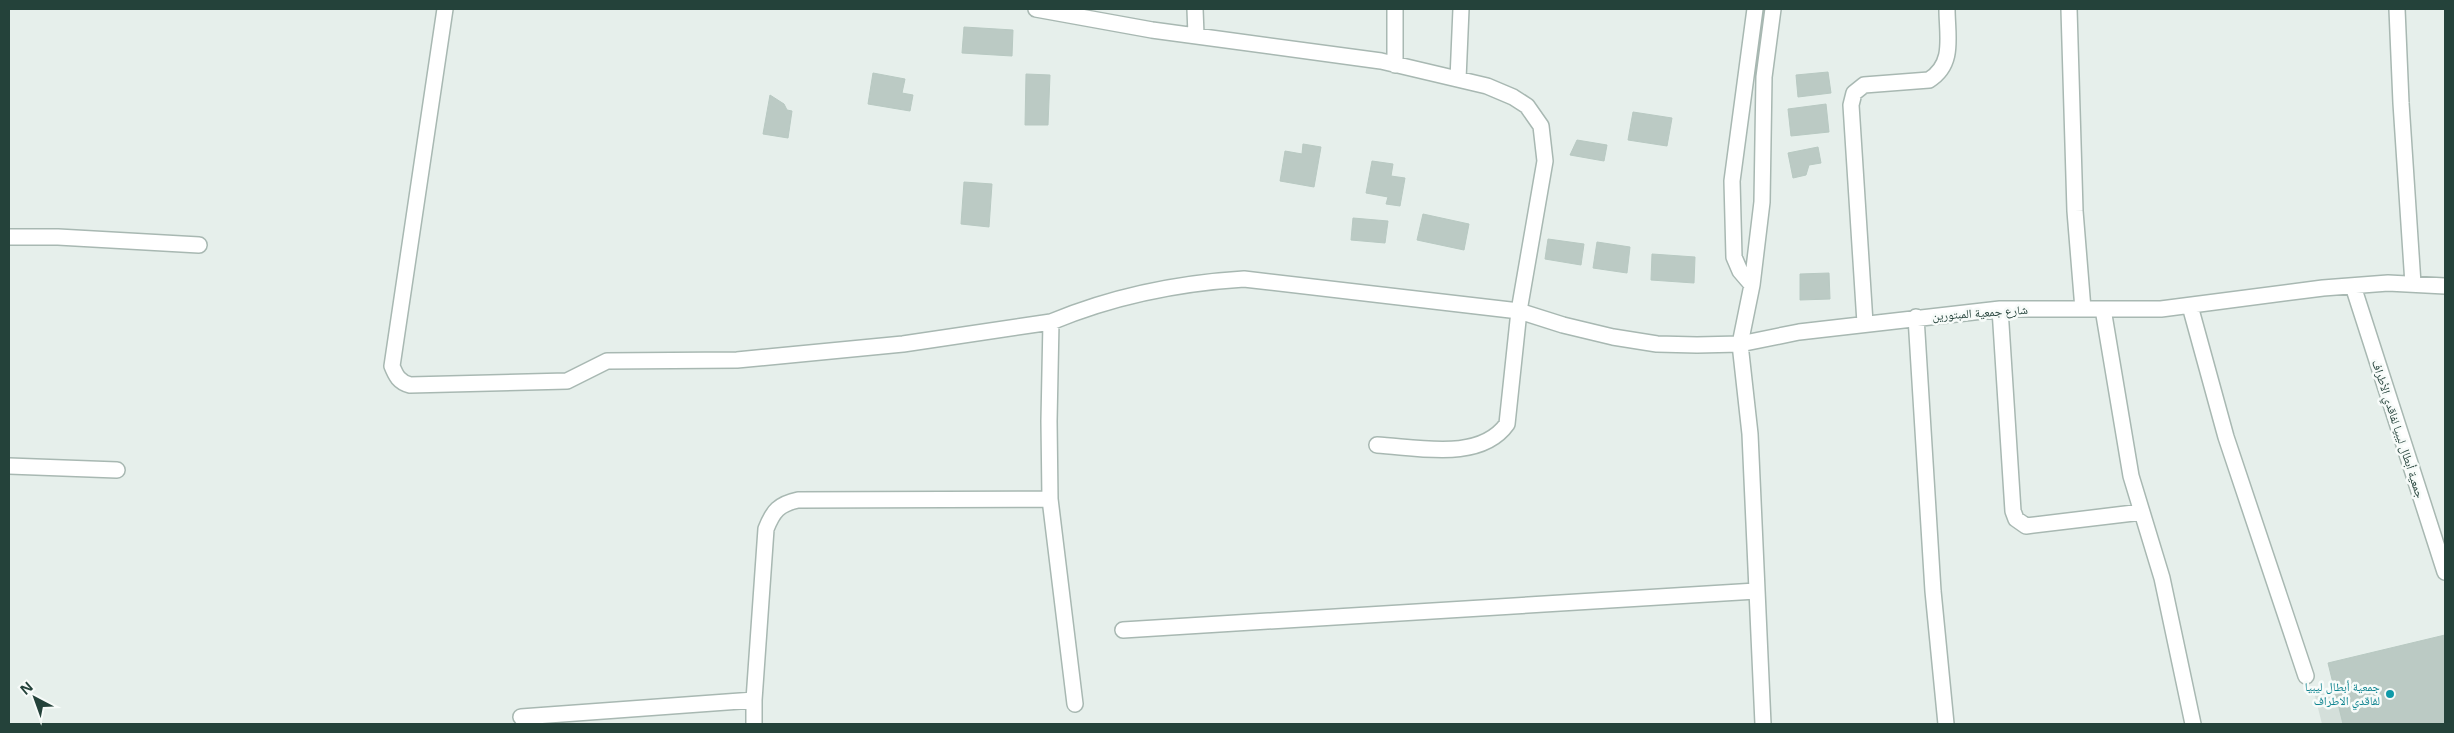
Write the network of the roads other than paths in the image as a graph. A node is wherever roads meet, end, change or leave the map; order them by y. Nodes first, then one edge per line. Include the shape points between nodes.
1 (445, 9) edge
2 (1036, 9) edge
3 (1195, 9) edge
4 (1395, 9) edge
5 (1461, 9) edge
6 (1755, 9) edge
7 (1773, 9) edge
8 (1947, 9) edge
9 (2069, 9) edge
10 (2397, 9) edge
11 (1196, 35) junction
12 (1395, 65) junction
13 (1458, 79) junction
14 (9, 237) edge
15 (199, 245) dead end
16 (2413, 284) junction
17 (1752, 285) junction
18 (2353, 286) junction
19 (2445, 286) edge
20 (2190, 306) junction
21 (2000, 309) junction
22 (2083, 309) junction
23 (2103, 309) junction
24 (1519, 311) junction
25 (1916, 317) junction
26 (1051, 322) junction
27 (1865, 323) junction
28 (1740, 344) junction
29 (1377, 445) dead end
30 (9, 466) edge
31 (117, 470) dead end
32 (1050, 499) junction
33 (2142, 512) junction
34 (2445, 572) edge
35 (1756, 591) junction
36 (1123, 630) dead end
37 (2306, 676) dead end
38 (754, 700) junction
39 (1075, 704) dead end
40 (521, 716) dead end
41 (754, 724) edge
42 (1763, 724) edge
43 (1946, 724) edge
44 (2193, 724) edge

1 - 26 street, شارع جمعية المبتورين via 392,366 395,375 404,383 568,381 607,361 737,360 903,344
2 - 11 street
3 - 11 street
4 - 12 street
5 - 13 street
6 - 17 street via 1732,181 1734,256 1740,271
7 - 17 street via 1764,77 1762,202
8 - 27 street via 1947,62 1938,74 1929,80 1864,86 1854,93 1851,105
9 - 22 street via 2075,211
10 - 16 street
11 - 12 street
12 - 13 street
13 - 24 street via 1513,97 1527,106 1542,126 1545,161
14 - 15 street
16 - 18 street, شارع جمعية المبتورين
16 - 19 street, شارع جمعية المبتورين
17 - 28 street
18 - 20 street, شارع جمعية المبتورين
18 - 34 street, جمعية أبطال ليبيا لفاقدي الأطراف
20 - 23 street, شارع جمعية المبتورين
20 - 37 street via 2226,437
21 - 22 street, شارع جمعية المبتورين
21 - 25 street, شارع جمعية المبتورين
21 - 33 street via 2016,519 2026,526
22 - 23 street, شارع جمعية المبتورين
23 - 33 street via 2131,476
24 - 26 street, شارع جمعية المبتورين via 1244,279 1206,282 1141,295 1084,308
24 - 28 street, شارع جمعية المبتورين via 1569,327 1636,341
24 - 29 street via 1507,424 1500,434 1488,442 1462,450
25 - 27 street, شارع جمعية المبتورين
25 - 43 street via 1933,591
26 - 32 street
27 - 28 street, شارع جمعية المبتورين
28 - 35 street via 1750,434
30 - 31 street
32 - 38 street via 798,500 773,511 766,529
32 - 39 street
33 - 44 street via 2162,578
35 - 36 street
35 - 42 street
38 - 40 street
38 - 41 street

